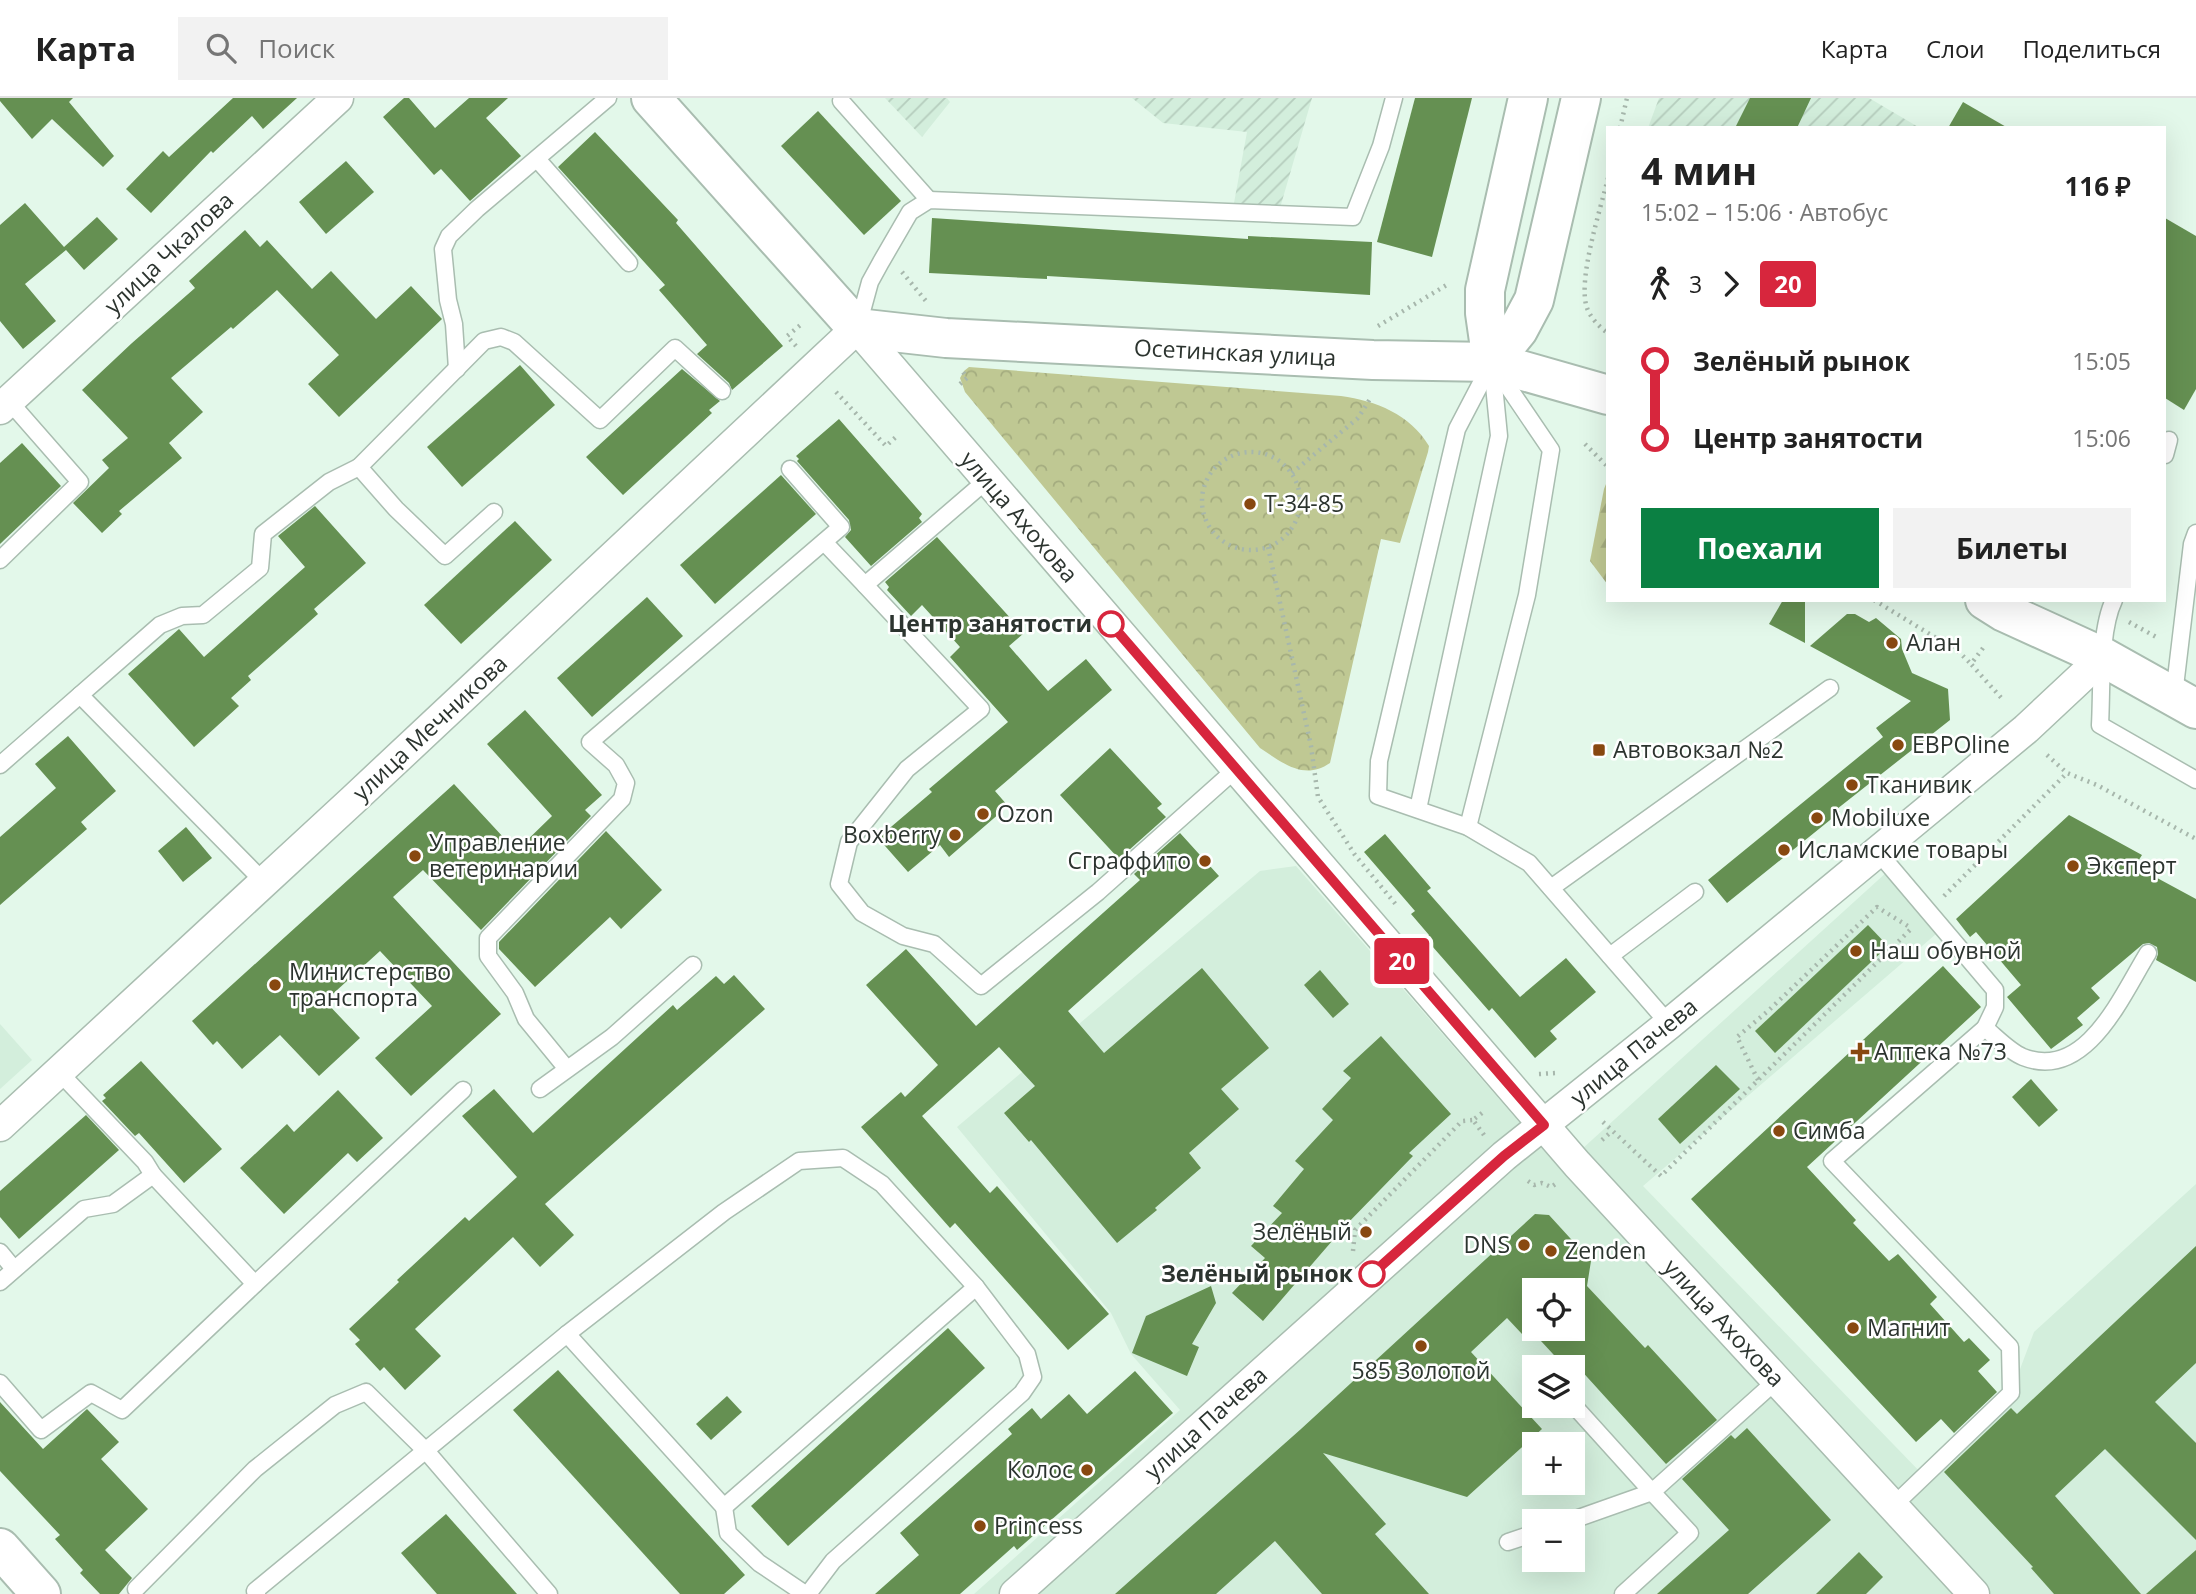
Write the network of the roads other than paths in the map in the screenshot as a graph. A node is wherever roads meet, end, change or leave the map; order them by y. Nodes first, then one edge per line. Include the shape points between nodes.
1 (338, 98) edge
2 (608, 98) edge
3 (650, 98) edge
4 (1394, 98) edge
5 (1528, 98) edge
6 (1581, 98) edge
7 (841, 101) dead end
8 (537, 159) junction
9 (929, 200) junction
10 (629, 262) dead end
11 (858, 328) junction
12 (1492, 362) junction
13 (457, 369) junction
14 (722, 391) dead end
15 (1606, 394) edge
16 (4, 405) edge
17 (359, 467) junction
18 (790, 469) dead end
19 (987, 480) junction
20 (494, 512) dead end
21 (2196, 533) edge
22 (824, 542) junction
23 (0, 560) edge
24 (865, 585) junction
25 (1988, 602) edge
26 (2111, 606) edge
27 (2103, 657) junction
28 (1830, 688) dead end
29 (80, 695) junction
30 (2185, 703) edge
31 (0, 765) edge
32 (1236, 769) junction
33 (2196, 780) edge
34 (1418, 809) junction
35 (1468, 827) junction
36 (1878, 852) junction
37 (264, 882) junction
38 (1551, 888) junction
39 (1695, 892) dead end
40 (2148, 953) dead end
41 (1610, 956) junction
42 (694, 965) dead end
43 (1669, 1024) junction
44 (1985, 1028) junction
45 (567, 1069) junction
46 (59, 1072) junction
47 (540, 1088) dead end
48 (463, 1090) dead end
49 (1544, 1125) junction
50 (0, 1126) edge
51 (153, 1175) junction
52 (0, 1252) edge
53 (14, 1269) junction
54 (0, 1282) edge
55 (255, 1284) junction
56 (976, 1287) junction
57 (567, 1334) junction
58 (1777, 1380) junction
59 (0, 1383) edge
60 (1585, 1418) edge
61 (427, 1452) junction
62 (1653, 1492) junction
63 (1893, 1506) junction
64 (724, 1507) junction
65 (1585, 1516) edge
66 (1522, 1537) edge
67 (1508, 1542) dead end
68 (0, 1548) edge
69 (136, 1589) dead end
70 (41, 1594) edge
71 (257, 1594) edge
72 (549, 1594) edge
73 (806, 1594) edge
74 (1015, 1594) edge
75 (1623, 1594) edge
76 (1974, 1594) edge

1 - 16 street, улица Чкалова
2 - 8 lane
3 - 11 main road, улица Ахохова
4 - 9 lane via 1353,217
5 - 12 main road via 1485,290
6 - 12 main road via 1534,300 1518,330
7 - 9 lane
8 - 10 lane
8 - 13 lane via 477,209 449,236 443,249
9 - 11 lane via 910,212 881,262 870,282
11 - 12 main road, Осетинская улица via 946,338
11 - 19 street, улица Ахохова
11 - 37 street, улица Мечникова
12 - 15 main road, Осетинская улица
12 - 34 lane via 1499,436
12 - 34 lane via 1457,429 1379,761 1378,796
12 - 35 lane via 1551,450 1527,595
13 - 14 lane via 484,341 501,337 514,342 600,420 675,348
13 - 17 lane
16 - 23 lane via 80,482
17 - 20 lane via 445,556
17 - 29 lane via 329,482 263,534 260,568 203,615 182,616 160,625
18 - 22 lane via 841,527
19 - 24 lane
19 - 32 street, улица Ахохова
21 - 30 lane via 2179,649
22 - 24 lane
22 - 45 lane via 590,742 616,765 626,783 622,799 488,938 488,956 515,993 526,1019
24 - 32 lane via 981,709 907,769 849,842 839,884 862,913 902,936 934,944 981,986 1098,892
25 - 27 main road
26 - 27 lane
27 - 30 main road
27 - 33 lane via 2100,726
27 - 36 street, улица Пачева via 2026,729
28 - 38 lane
29 - 31 lane
29 - 37 lane
32 - 49 street, улица Ахохова
34 - 35 lane
35 - 38 lane via 1529,863
36 - 43 street, улица Пачева
36 - 44 lane via 1996,990 1995,1007
37 - 46 street, улица Мечникова
38 - 41 lane
39 - 41 lane
40 - 44 lane via 2100,1031 2068,1058 2047,1063 2022,1057
41 - 43 lane
42 - 45 lane via 612,1037
43 - 49 street, улица Пачева
44 - 63 lane via 1832,1161 2010,1347 2011,1393
45 - 47 lane
46 - 50 street, улица Мечникова
46 - 51 lane
48 - 55 lane
49 - 58 street, улица Ахохова
49 - 74 street, улица Пачева
51 - 53 lane via 113,1204 85,1209
51 - 55 lane
52 - 53 lane
53 - 54 lane
55 - 59 lane via 122,1410 91,1394 41,1430
56 - 57 lane via 882,1184 844,1158 799,1161 724,1212
56 - 64 lane
56 - 73 lane via 1027,1354 1033,1377 1023,1394 833,1561
57 - 61 lane
57 - 64 lane
58 - 62 lane
58 - 63 street, улица Ахохова
60 - 62 lane
61 - 69 lane via 366,1392 335,1405 255,1469
61 - 71 lane via 255,1591
61 - 72 lane
62 - 65 lane
62 - 75 lane via 1690,1533
63 - 76 street, улица Ахохова
64 - 73 lane via 728,1533 759,1563
66 - 67 lane
68 - 70 main road

